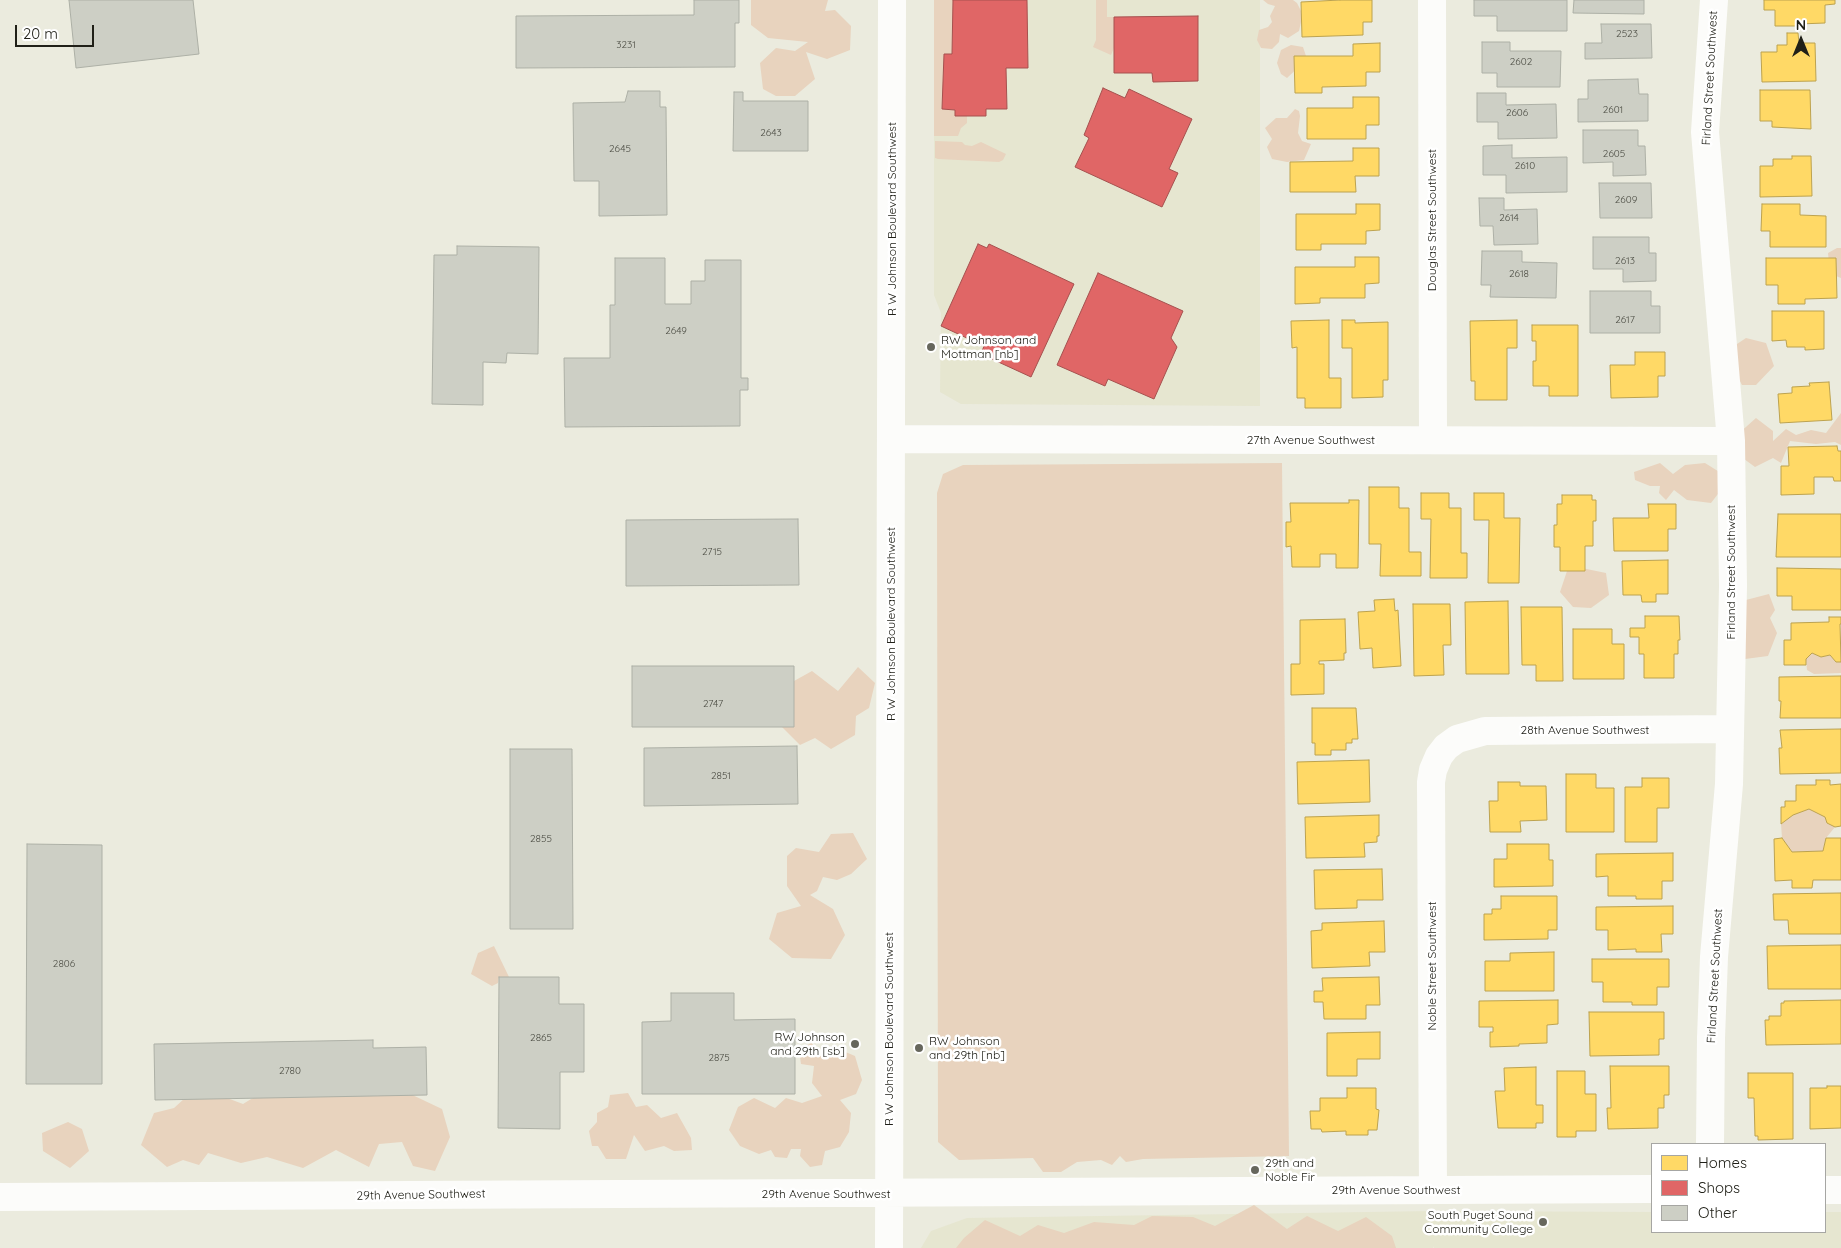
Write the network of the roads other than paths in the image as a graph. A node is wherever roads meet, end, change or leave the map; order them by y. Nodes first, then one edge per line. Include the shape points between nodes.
1 (892, 0) edge
2 (1432, 0) edge
3 (1714, 0) edge
4 (891, 439) junction
5 (1433, 440) junction
6 (1731, 441) junction
7 (1729, 729) junction
8 (1446, 747) joint
9 (1710, 1143) edge
10 (1651, 1189) edge
11 (1432, 1190) junction
12 (1826, 1190) edge
13 (1841, 1190) edge
14 (889, 1194) junction
15 (0, 1197) edge
16 (889, 1248) edge

1 - 4 street, R W Johnson Boulevard Southwest
2 - 5 street, Douglas Street Southwest
3 - 6 street, Firland Street Southwest via 1705,132
4 - 5 street, 27th Avenue Southwest
4 - 14 street, R W Johnson Boulevard Southwest
5 - 6 street, 27th Avenue Southwest
6 - 7 street, Firland Street Southwest via 1733,586
7 - 8 street, 28th Avenue Southwest via 1485,731 1457,739
7 - 9 street, Firland Street Southwest via 1729,784 1714,957
8 - 11 street, Noble Street Southwest via 1438,756 1431,782
10 - 11 street, 29th Avenue Southwest
11 - 14 street, 29th Avenue Southwest
12 - 13 street
14 - 15 street, 29th Avenue Southwest
14 - 16 street, R W Johnson Boulevard Southwest

